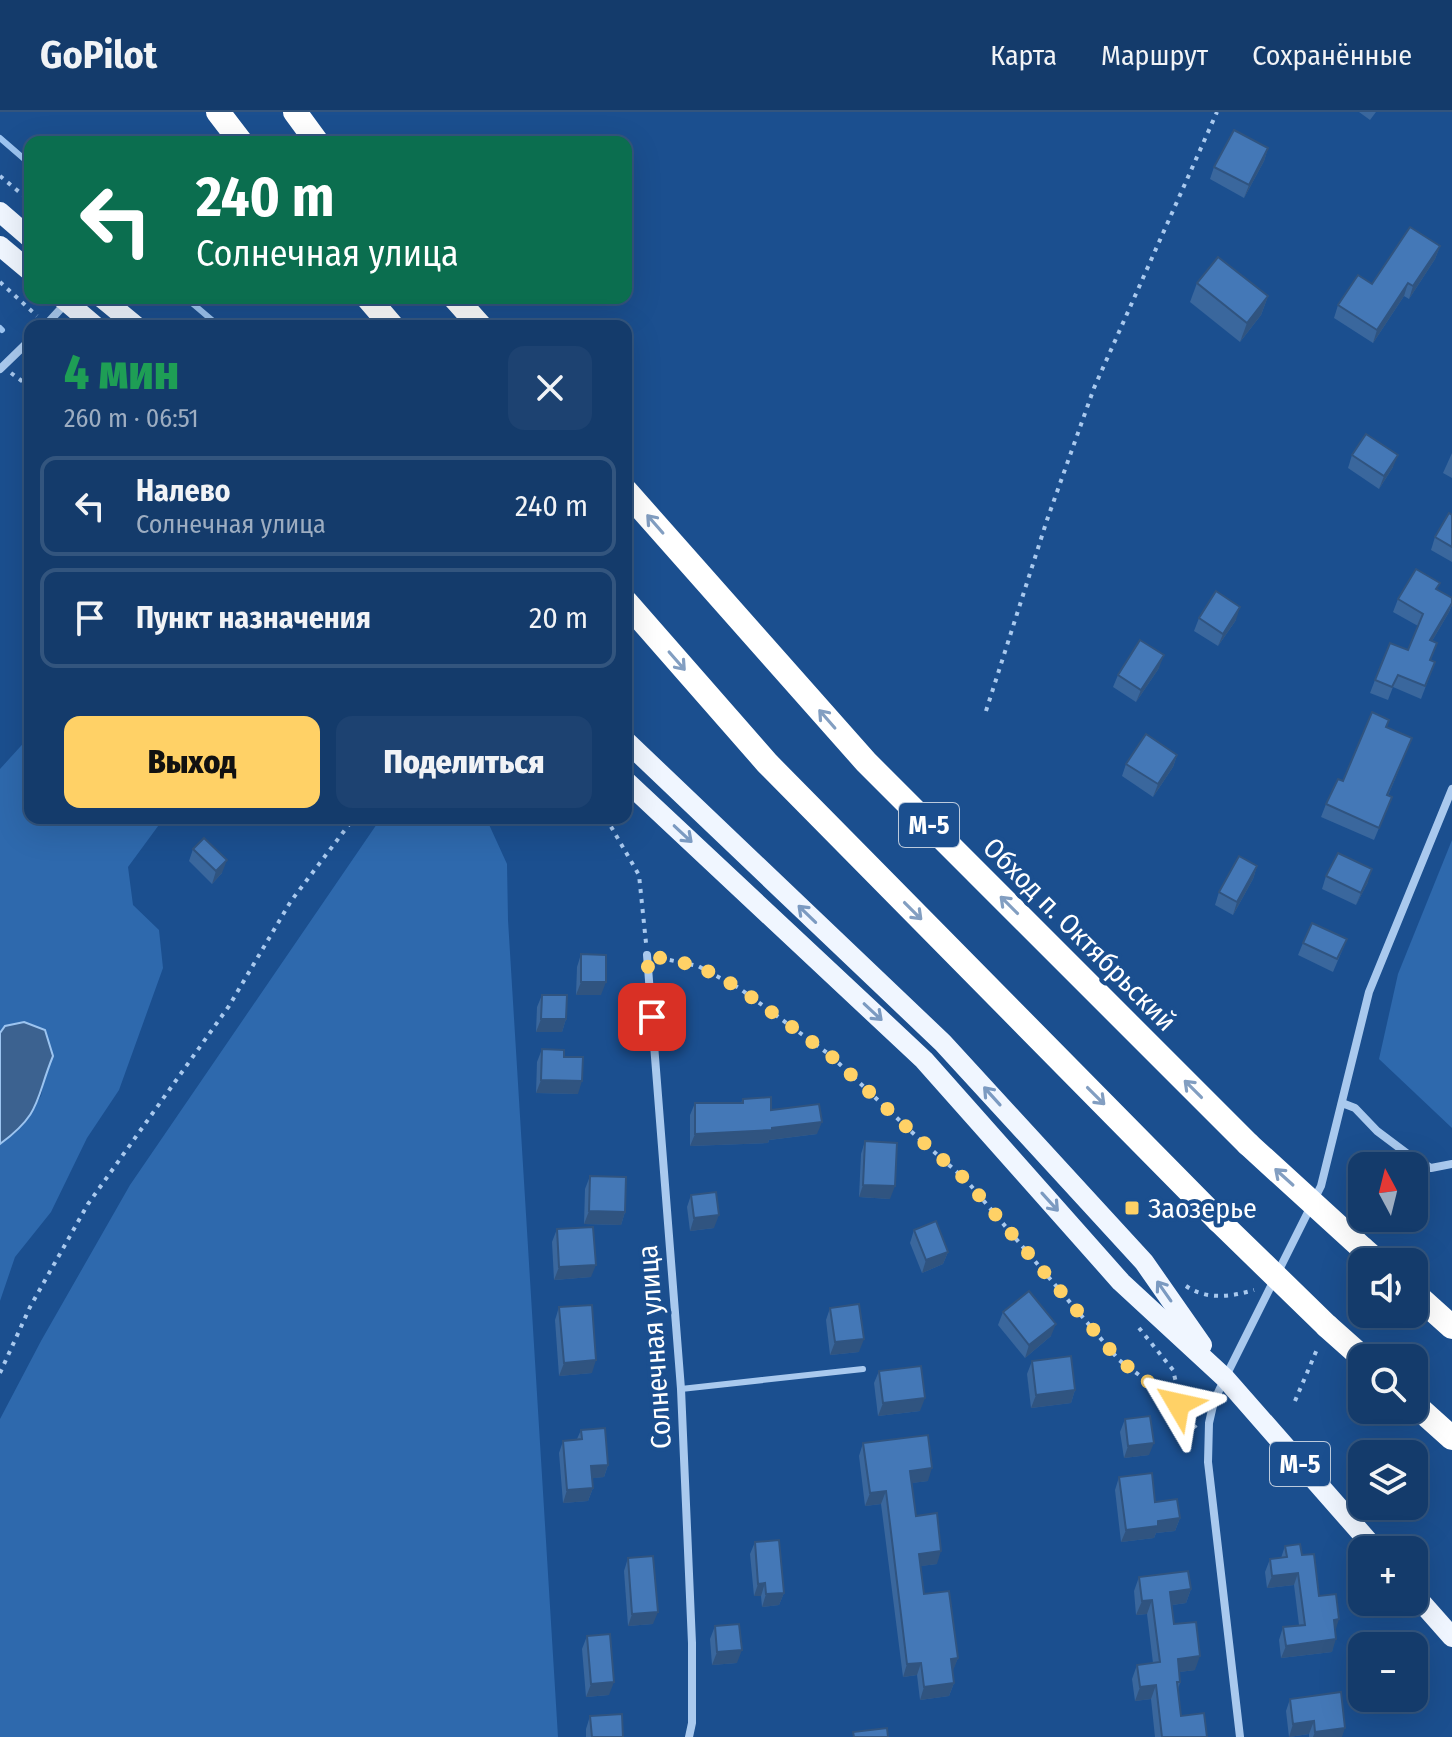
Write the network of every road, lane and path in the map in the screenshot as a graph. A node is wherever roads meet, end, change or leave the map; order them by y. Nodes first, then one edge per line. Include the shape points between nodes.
1 (218, 112) edge
2 (295, 112) edge
3 (1217, 112) edge
4 (236, 136) edge
5 (313, 136) edge
6 (0, 176) edge
7 (24, 196) edge
8 (0, 212) edge
9 (24, 233) edge
10 (0, 246) edge
11 (24, 266) edge
12 (0, 282) edge
13 (69, 304) edge
14 (109, 304) edge
15 (373, 304) edge
16 (460, 304) edge
17 (41, 320) edge
18 (88, 320) edge
19 (129, 320) edge
20 (387, 320) edge
21 (475, 320) edge
22 (24, 346) edge
23 (1, 368) edge
24 (24, 383) edge
25 (632, 498) edge
26 (632, 609) edge
27 (986, 711) dead end
28 (632, 747) edge
29 (632, 787) edge
30 (1452, 789) edge
31 (349, 824) edge
32 (609, 824) edge
33 (647, 955) junction
34 (1342, 1103) junction
35 (1452, 1164) edge
36 (1362, 1248) edge
37 (1273, 1283) junction
38 (1185, 1285) dead end
39 (1428, 1306) edge
40 (1133, 1321) dead end
41 (1327, 1326) junction
42 (1452, 1327) edge
43 (1348, 1345) edge
44 (863, 1369) dead end
45 (0, 1373) edge
46 (1225, 1378) junction
47 (681, 1389) junction
48 (1295, 1401) dead end
49 (1178, 1404) junction
50 (1428, 1417) edge
51 (1452, 1438) edge
52 (1208, 1442) junction
53 (1364, 1536) edge
54 (1428, 1610) edge
55 (1452, 1637) edge
56 (689, 1737) edge
57 (1240, 1737) edge

1 - 4 highway
2 - 5 highway
3 - 27 path via 1094,388
6 - 7 path
8 - 9 main road
10 - 11 main road
12 - 17 path
13 - 18 main road
14 - 19 main road
15 - 20 highway
16 - 21 highway
22 - 23 street
23 - 24 path
36 -> 25 highway, Обход п. Октябрьский / М-5, bridge via 1248,1144 866,762
26 -> 41 highway, М-5, bridge via 767,763
46 -> 28 main road via 1144,1262 943,1043
29 -> 46 main road via 924,1060 1121,1282
30 - 34 street via 1369,992
31 - 45 path via 291,901 229,1006 88,1204
32 - 33 path via 639,875
33 - 47 street, Солнечная улица
33 - 49 path via 698,966 739,988 830,1055 966,1180 1119,1360
34 - 35 street via 1431,1168
34 - 37 street via 1321,1186
37 - 38 path via 1231,1296 1212,1296
37 - 46 street
39 - 42 highway
40 - 49 path via 1173,1370
41 - 43 highway, М-5
41 - 48 path
44 - 47 lane
46 - 52 street via 1214,1401
46 - 53 main road, М-5
47 - 56 street, Солнечная улица via 692,1643
49 - 52 path
50 - 51 highway
52 - 57 street
54 - 55 main road

